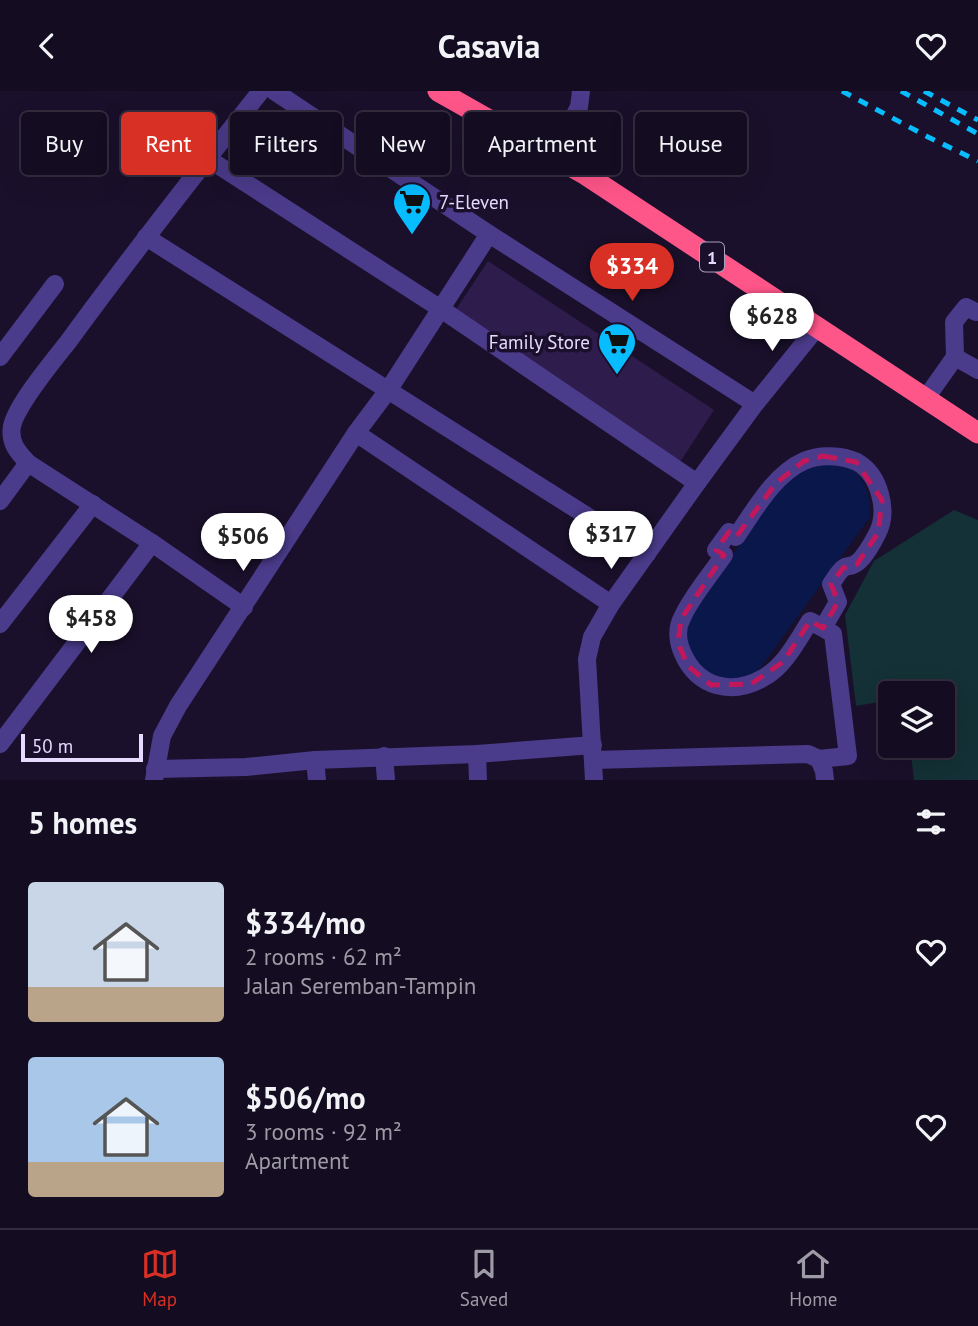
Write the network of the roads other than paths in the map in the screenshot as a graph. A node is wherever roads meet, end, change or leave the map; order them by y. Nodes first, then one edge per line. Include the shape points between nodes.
1 (261, 91) edge
2 (274, 91) edge
3 (438, 91) edge
4 (581, 91) edge
5 (476, 112) edge
6 (576, 112) edge
7 (216, 147) edge
8 (216, 164) edge
9 (194, 175) edge
10 (585, 175) edge
11 (489, 234) junction
12 (146, 237) junction
13 (55, 284) dead end
14 (441, 309) junction
15 (976, 312) dead end
16 (818, 326) junction
17 (0, 357) edge
18 (955, 357) junction
19 (978, 370) edge
20 (389, 389) junction
21 (926, 398) junction
22 (755, 404) junction
23 (356, 433) junction
24 (978, 433) edge
25 (28, 463) junction
26 (697, 483) junction
27 (0, 501) edge
28 (93, 503) junction
29 (152, 543) junction
30 (647, 554) junction
31 (611, 604) junction
32 (244, 607) junction
33 (0, 624) edge
34 (822, 628) junction
35 (0, 744) edge
36 (594, 753) junction
37 (477, 754) junction
38 (384, 756) junction
39 (819, 758) junction
40 (316, 760) junction
41 (247, 773) edge
42 (155, 775) edge
43 (317, 780) edge
44 (386, 780) edge
45 (478, 780) edge
46 (594, 780) edge
47 (825, 780) edge

1 - 7 street
2 - 11 street
3 - 5 highway, 1
4 - 6 street
8 - 14 street
9 - 12 street
10 - 16 highway, 1
11 - 14 street
11 - 22 street
12 - 20 street
12 - 25 street via 12,424 15,450
13 - 17 street
14 - 20 street
14 - 26 street
15 - 18 street via 966,307 954,322
16 - 21 highway, 1
16 - 22 street
18 - 19 street
18 - 21 street
20 - 23 street
20 - 30 street
21 - 24 highway, 1
22 - 26 street
23 - 31 street
23 - 32 street
25 - 27 street
25 - 28 street
26 - 30 street
28 - 29 street
28 - 33 street
29 - 32 street
29 - 35 street
30 - 31 street
31 - 36 street via 592,637 587,659
32 - 42 street via 162,736
34 - 34 street via 838,602 831,584 843,568 857,564 884,515 878,490 864,468 856,462 823,456 784,474 736,537 729,532 716,549 724,555 681,619 678,643 698,677 711,685 732,686 765,678 783,662 810,621
34 - 39 street via 832,634 848,756
36 - 37 street
36 - 39 street via 808,754
36 - 46 street
37 - 38 street
37 - 45 street
38 - 40 street
38 - 44 street
39 - 47 street
40 - 41 street
40 - 43 street
41 - 42 street

